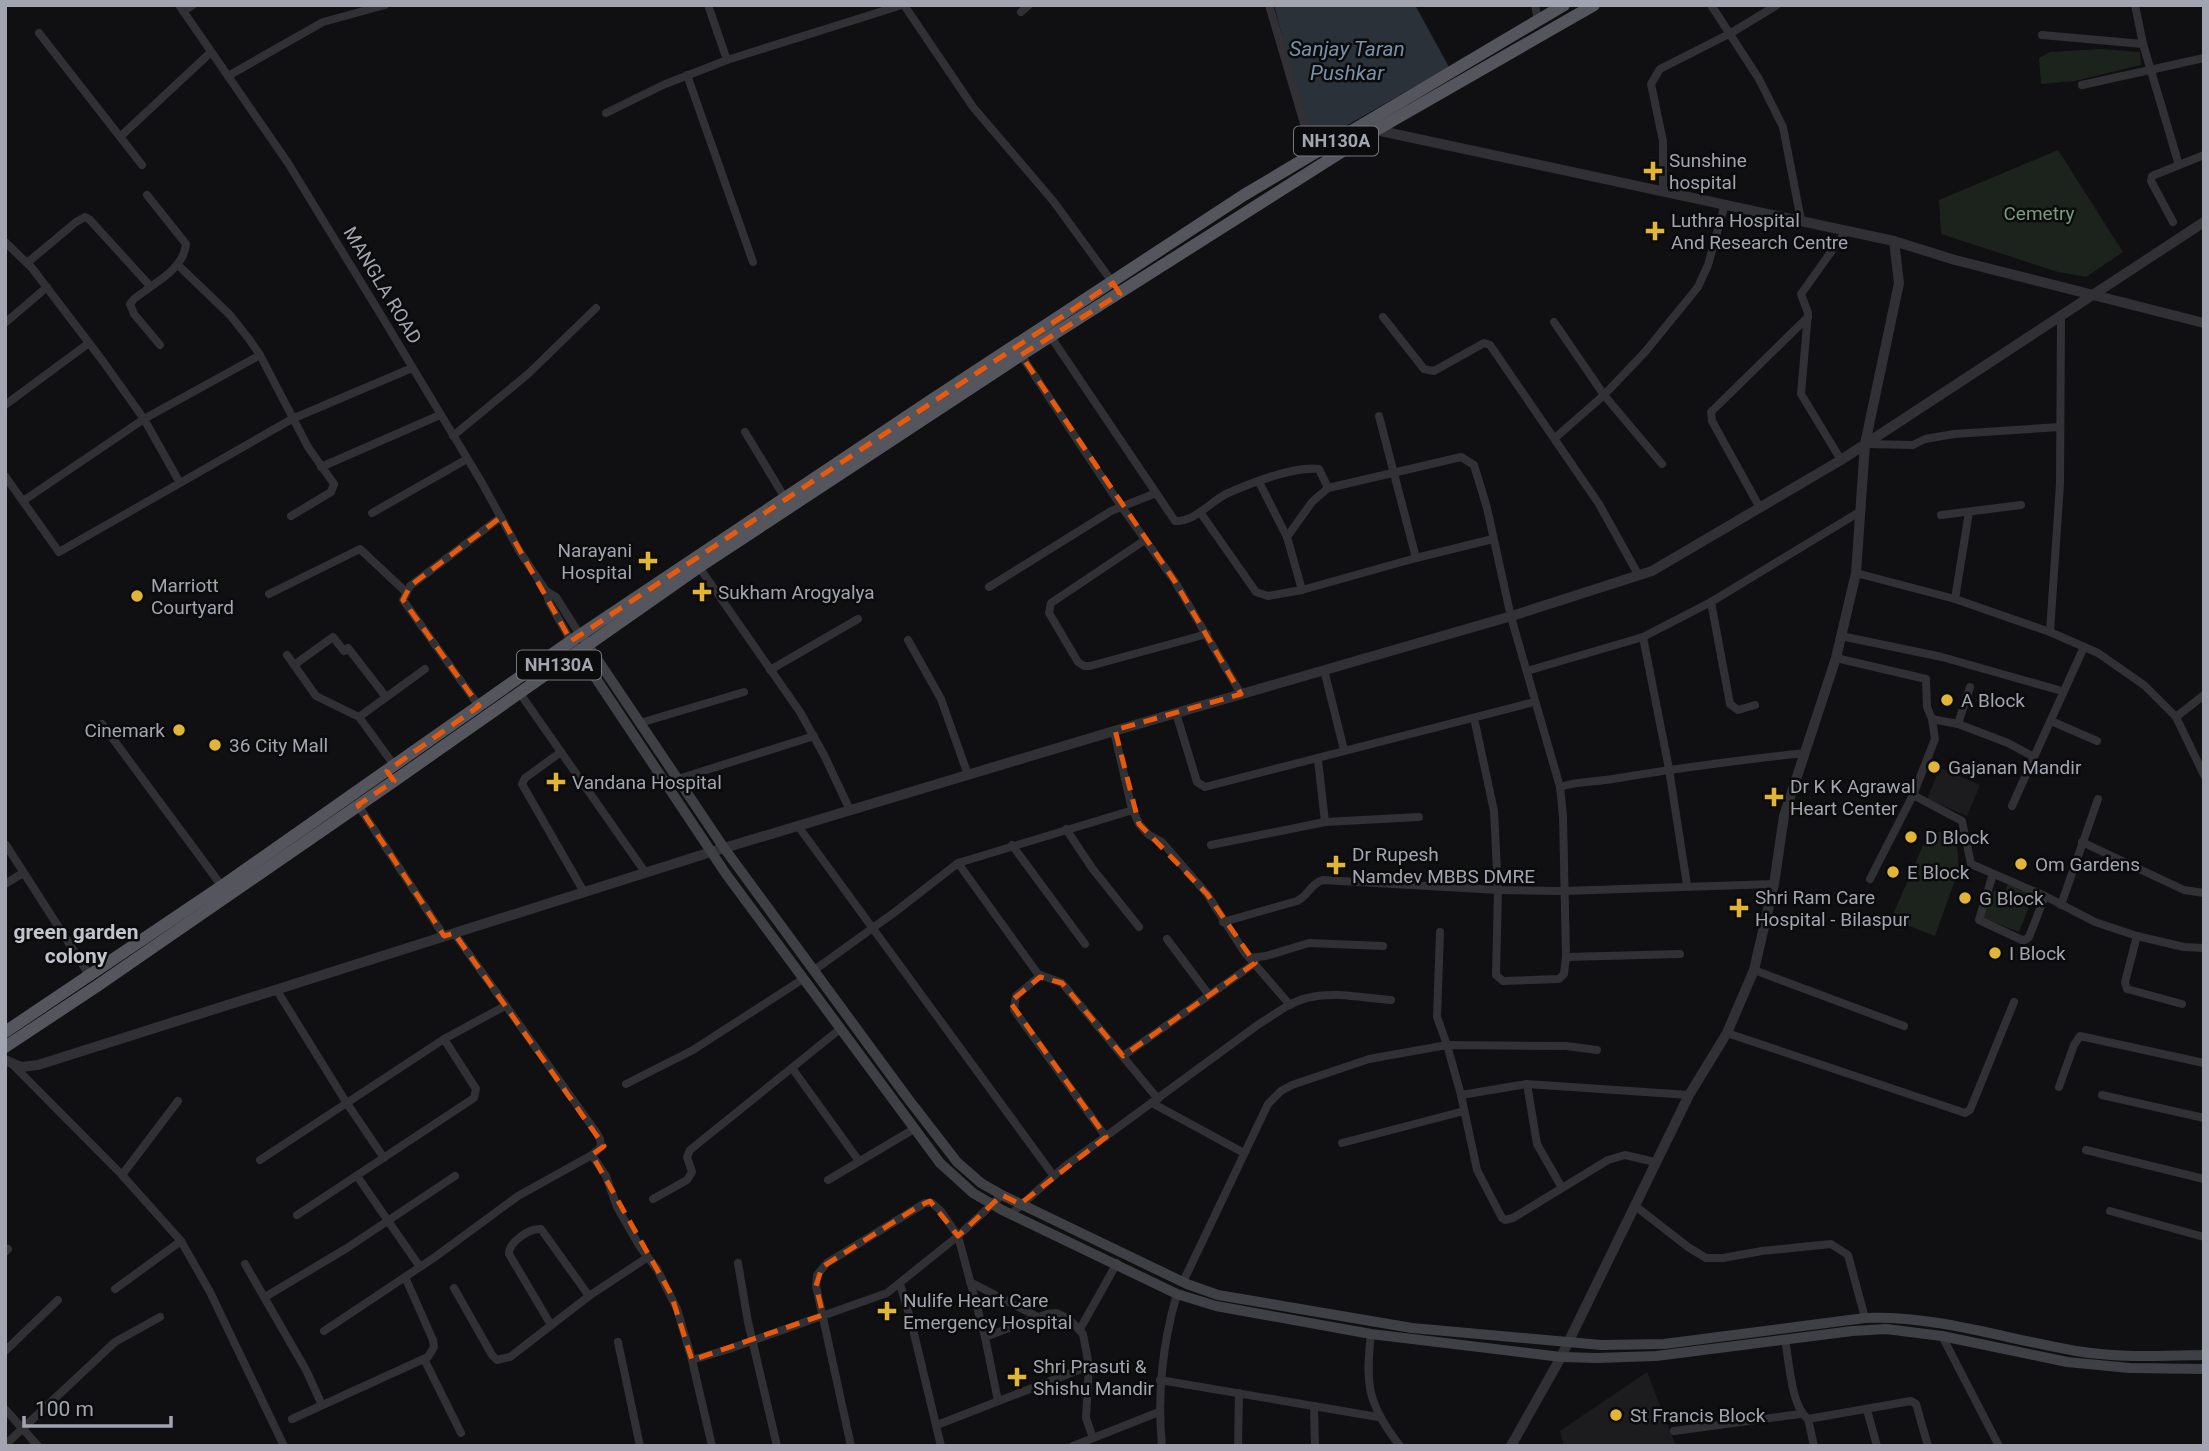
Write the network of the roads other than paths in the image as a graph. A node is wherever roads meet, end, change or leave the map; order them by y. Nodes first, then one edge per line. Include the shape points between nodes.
1 (193, 5) edge
2 (385, 5) edge
3 (708, 5) edge
4 (903, 5) edge
5 (1029, 5) edge
6 (1269, 5) edge
7 (1535, 5) edge
8 (1564, 5) edge
9 (1594, 5) edge
10 (1711, 5) edge
11 (1777, 5) edge
12 (2135, 5) edge
13 (181, 8) edge
14 (1021, 12) dead end
15 (1538, 20) junction
16 (39, 33) dead end
17 (1731, 33) junction
18 (2042, 35) dead end
19 (2143, 44) junction
20 (211, 52) junction
21 (2204, 58) edge
22 (727, 60) junction
23 (2151, 69) junction
24 (687, 75) junction
25 (228, 76) junction
26 (2081, 85) dead end
27 (606, 113) dead end
28 (1376, 130) junction
29 (121, 135) junction
30 (1313, 154) junction
31 (2204, 155) edge
32 (142, 165) dead end
33 (2179, 165) junction
34 (1664, 190) junction
35 (147, 195) dead end
36 (1725, 204) junction
37 (1801, 220) junction
38 (2174, 222) dead end
39 (2204, 222) edge
40 (1846, 231) junction
41 (1894, 241) junction
42 (5, 242) edge
43 (753, 262) dead end
44 (27, 263) junction
45 (178, 265) junction
46 (150, 286) junction
47 (47, 287) junction
48 (1116, 289) junction
49 (2095, 295) junction
50 (596, 308) dead end
51 (1383, 317) dead end
52 (1808, 317) junction
53 (2061, 317) junction
54 (1554, 322) dead end
55 (5, 323) edge
56 (2204, 323) edge
57 (1051, 337) junction
58 (89, 343) junction
59 (160, 345) dead end
60 (260, 355) junction
61 (1021, 355) junction
62 (412, 368) junction
63 (1604, 395) junction
64 (5, 405) edge
65 (440, 415) junction
66 (1379, 416) dead end
67 (144, 419) junction
68 (292, 419) junction
69 (2060, 427) junction
70 (745, 432) dead end
71 (453, 436) junction
72 (1555, 438) junction
73 (1865, 444) junction
74 (857, 457) junction
75 (467, 458) junction
76 (1841, 460) junction
77 (1662, 464) dead end
78 (321, 467) junction
79 (1394, 474) junction
80 (5, 476) edge
81 (1259, 482) junction
82 (180, 483) junction
83 (1328, 488) junction
84 (1156, 493) junction
85 (785, 498) junction
86 (23, 501) junction
87 (2021, 505) dead end
88 (1121, 506) junction
89 (1760, 508) junction
90 (1200, 512) junction
91 (1861, 512) junction
92 (1969, 512) junction
93 (372, 513) dead end
94 (1941, 515) dead end
95 (291, 516) dead end
96 (501, 517) junction
97 (1287, 537) junction
98 (1493, 539) junction
99 (1145, 540) junction
100 (1416, 558) junction
101 (699, 567) junction
102 (1856, 573) junction
103 (1639, 576) junction
104 (989, 587) dead end
105 (1303, 590) junction
106 (406, 592) junction
107 (270, 594) dead end
108 (1955, 599) junction
109 (1711, 602) junction
110 (1511, 617) junction
111 (858, 619) dead end
112 (2050, 632) junction
113 (1208, 634) junction
114 (1841, 636) junction
115 (1643, 637) junction
116 (908, 640) dead end
117 (579, 643) junction
118 (2084, 647) junction
119 (288, 655) dead end
120 (1836, 658) junction
121 (294, 665) junction
122 (425, 669) dead end
123 (771, 670) junction
124 (1324, 670) junction
125 (1527, 671) junction
126 (1970, 687) dead end
127 (2062, 691) junction
128 (519, 692) junction
129 (744, 692) dead end
130 (1241, 694) junction
131 (2204, 695) edge
132 (386, 697) junction
133 (1534, 702) junction
134 (1755, 705) dead end
135 (479, 706) junction
136 (1176, 713) junction
137 (359, 717) junction
138 (2175, 717) junction
139 (1474, 718) junction
140 (1932, 719) junction
141 (2051, 721) junction
142 (640, 723) junction
143 (102, 724) dead end
144 (1958, 724) junction
145 (1114, 731) junction
146 (814, 736) junction
147 (2097, 741) dead end
148 (1344, 750) junction
149 (561, 752) junction
150 (1805, 752) junction
151 (2034, 757) junction
152 (1318, 760) junction
153 (1669, 769) junction
154 (392, 772) junction
155 (968, 775) junction
156 (2204, 775) edge
157 (678, 779) junction
158 (1560, 787) junction
159 (1913, 796) junction
160 (2098, 799) dead end
161 (358, 805) junction
162 (2012, 806) dead end
163 (850, 810) junction
164 (1133, 810) junction
165 (1419, 817) dead end
166 (1325, 822) junction
167 (798, 826) junction
168 (1066, 829) junction
169 (2082, 842) junction
170 (6, 845) edge
171 (1012, 845) junction
172 (1211, 845) dead end
173 (724, 848) junction
174 (711, 852) junction
175 (958, 863) junction
176 (645, 872) junction
177 (23, 873) junction
178 (1993, 874) junction
179 (1870, 878) dead end
180 (5, 884) edge
181 (1774, 884) junction
182 (1688, 886) junction
183 (225, 890) junction
184 (1499, 890) junction
185 (1563, 891) junction
186 (583, 892) junction
187 (2204, 893) edge
188 (2045, 896) junction
189 (2061, 905) junction
190 (1223, 922) junction
191 (1139, 927) dead end
192 (873, 928) junction
193 (1440, 932) dead end
194 (449, 934) junction
195 (2137, 936) junction
196 (1167, 939) dead end
197 (1085, 944) dead end
198 (1383, 946) dead end
199 (2204, 948) edge
200 (1680, 954) dead end
201 (1566, 957) junction
202 (1252, 960) junction
203 (1754, 970) junction
204 (813, 971) junction
205 (90, 976) junction
206 (1040, 976) junction
207 (803, 979) junction
208 (276, 989) junction
209 (1209, 995) junction
210 (1391, 1000) dead end
211 (2014, 1002) dead end
212 (2182, 1003) dead end
213 (1290, 1005) junction
214 (505, 1006) junction
215 (1904, 1026) dead end
216 (840, 1029) junction
217 (5, 1032) edge
218 (1727, 1033) junction
219 (444, 1039) junction
220 (1447, 1045) junction
221 (5, 1047) edge
222 (1597, 1050) dead end
223 (1123, 1056) junction
224 (10, 1063) edge
225 (2204, 1063) edge
226 (792, 1068) junction
227 (626, 1084) dead end
228 (1527, 1084) junction
229 (2059, 1087) dead end
230 (1689, 1095) junction
231 (2102, 1095) dead end
232 (1461, 1096) junction
233 (178, 1101) dead end
234 (1155, 1101) junction
235 (346, 1102) junction
236 (1464, 1111) junction
237 (2204, 1118) edge
238 (914, 1129) junction
239 (1106, 1137) junction
240 (1342, 1143) dead end
241 (2086, 1150) dead end
242 (1244, 1153) junction
243 (592, 1155) junction
244 (384, 1158) junction
245 (260, 1160) dead end
246 (859, 1161) junction
247 (1655, 1161) junction
248 (122, 1175) junction
249 (1053, 1175) junction
250 (357, 1176) junction
251 (455, 1176) dead end
252 (2204, 1179) edge
253 (828, 1180) dead end
254 (1562, 1188) junction
255 (1002, 1195) junction
256 (653, 1199) dead end
257 (992, 1204) junction
258 (1020, 1204) junction
259 (1634, 1205) junction
260 (2110, 1211) dead end
261 (1011, 1214) junction
262 (297, 1215) dead end
263 (388, 1220) junction
264 (958, 1236) junction
265 (2204, 1237) edge
266 (181, 1241) junction
267 (648, 1257) junction
268 (738, 1263) dead end
269 (245, 1264) dead end
270 (1116, 1264) junction
271 (420, 1267) junction
272 (405, 1277) junction
273 (970, 1282) junction
274 (1183, 1282) junction
275 (900, 1284) junction
276 (454, 1288) dead end
277 (115, 1289) dead end
278 (1177, 1294) junction
279 (589, 1296) junction
280 (265, 1297) junction
281 (58, 1300) dead end
282 (823, 1315) junction
283 (160, 1317) dead end
284 (1038, 1317) junction
285 (1865, 1318) junction
286 (551, 1325) junction
287 (1080, 1329) junction
288 (324, 1331) dead end
289 (1371, 1334) junction
290 (1942, 1336) junction
291 (985, 1337) junction
292 (1785, 1339) junction
293 (752, 1340) junction
294 (618, 1342) dead end
295 (1568, 1343) junction
296 (5, 1351) edge
297 (2204, 1355) edge
298 (1562, 1357) junction
299 (424, 1359) junction
300 (692, 1360) junction
301 (1089, 1366) junction
302 (2204, 1368) edge
303 (1160, 1380) junction
304 (1239, 1393) junction
305 (999, 1401) junction
306 (322, 1405) junction
307 (1314, 1406) junction
308 (5, 1409) edge
309 (1867, 1410) junction
310 (1159, 1412) junction
311 (1378, 1416) junction
312 (1805, 1416) junction
313 (292, 1419) dead end
314 (937, 1425) junction
315 (23, 1429) junction
316 (1674, 1431) dead end
317 (461, 1433) dead end
318 (1093, 1438) junction
319 (5, 1445) edge
320 (38, 1446) edge
321 (284, 1446) edge
322 (640, 1446) edge
323 (712, 1446) edge
324 (777, 1446) edge
325 (852, 1446) edge
326 (942, 1446) edge
327 (1073, 1446) edge
328 (1162, 1446) edge
329 (1238, 1446) edge
330 (1315, 1446) edge
331 (1400, 1446) edge
332 (1511, 1446) edge
333 (1814, 1446) edge
334 (1877, 1446) edge
335 (1928, 1446) edge
336 (1999, 1446) edge

1 - 13 street
2 - 25 street via 323,22
3 - 22 street
4 - 22 street
4 - 48 street via 973,107 1054,202
5 - 14 street
6 - 30 street
7 - 15 street
8 - 15 highway, NH130A
9 - 28 highway, NH130A
10 - 17 street
11 - 17 street
12 - 19 street
13 - 20 street, MANGLA ROAD
15 - 30 highway, NH130A
16 - 29 street
17 - 34 street via 1660,69 1651,84 1663,141
17 - 37 street via 1783,127
18 - 19 street
19 - 23 street
20 - 25 street, MANGLA ROAD
20 - 29 street
21 - 23 street
22 - 24 street
23 - 26 street
23 - 33 street
24 - 27 street
24 - 43 street
25 - 62 street, MANGLA ROAD via 288,163
28 - 34 street
28 - 48 highway, NH130A
29 - 32 street
30 - 48 highway, NH130A via 1244,195
31 - 33 street
33 - 38 street via 2151,180
34 - 36 street
35 - 45 street via 185,242 186,251
36 - 37 street
36 - 63 street via 1698,287
37 - 40 street
39 - 49 street
40 - 41 street
40 - 52 street via 1801,292
41 - 49 street
41 - 73 street via 1899,283
42 - 44 street
44 - 46 street via 87,218
44 - 47 street
45 - 46 street
45 - 60 street via 230,315
46 - 59 street via 130,307
47 - 55 street
47 - 58 street
48 - 57 highway, NH130A
48 - 74 highway, NH130A
49 - 53 street
49 - 56 street
50 - 71 street via 528,374
51 - 72 street via 1429,372 1484,343 1490,345
52 - 76 street via 1801,394
52 - 89 street via 1711,412
53 - 69 street
53 - 73 street
54 - 63 street
57 - 61 highway, NH130A
57 - 84 street
58 - 64 street
58 - 67 street
60 - 67 street
60 - 68 street
61 - 74 highway, NH130A
61 - 88 street
62 - 65 street, MANGLA ROAD
62 - 68 street
63 - 72 street
63 - 77 street
65 - 71 street, MANGLA ROAD
65 - 78 street
66 - 79 street
67 - 82 street
67 - 86 street
68 - 78 street
68 - 82 street
69 - 73 street via 1954,434 1913,445
69 - 112 street
70 - 85 street
71 - 75 street, MANGLA ROAD
72 - 103 street
73 - 76 street
73 - 91 street
74 - 85 highway, NH130A
74 - 101 highway, NH130A
75 - 93 street
75 - 96 street, MANGLA ROAD
76 - 89 street
78 - 95 street via 333,482 333,490
79 - 83 street
79 - 98 street via 1461,457 1471,462
79 - 100 street
80 - 86 street
81 - 83 street via 1316,468
81 - 90 street via 1229,493
81 - 97 street
82 - 86 street via 60,552
83 - 97 street
84 - 88 street
84 - 90 street via 1175,521
85 - 117 highway, NH130A
87 - 92 street
88 - 99 street
88 - 104 street
89 - 103 street
90 - 105 street via 1258,594 1268,597
91 - 102 street
91 - 109 street
92 - 94 street
92 - 108 street
96 - 106 street
96 - 117 street, MANGLA ROAD via 549,602
97 - 105 street
98 - 100 street
98 - 110 street
99 - 113 street
99 - 113 street via 1051,603 1049,612 1079,662 1090,666
100 - 105 street
101 - 117 highway, NH130A
101 - 123 street
102 - 108 street
102 - 114 street
103 - 110 street
106 - 107 street via 360,548
106 - 135 street via 404,605
108 - 112 street
109 - 115 street
109 - 134 street via 1730,704 1738,710
110 - 124 street
110 - 125 street
111 - 123 street
112 - 118 street
113 - 130 street
114 - 120 street
114 - 127 street via 1941,657
115 - 125 street
115 - 153 street
116 - 155 street via 941,699
117 - 128 highway, NH130A
117 - 135 highway, NH130A
117 - 142 main road
117 - 174 main road
118 - 127 street
118 - 138 street via 2144,685
119 - 121 street
120 - 140 street via 1926,679
120 - 150 street
121 - 132 street via 333,637 344,651 348,648
121 - 137 street via 316,696
122 - 132 street
123 - 146 street
124 - 130 street
124 - 148 street
125 - 133 street
126 - 144 street
127 - 141 street
128 - 149 street
128 - 154 highway, NH130A
129 - 142 street
130 - 136 street
131 - 138 street
132 - 137 street
133 - 139 street
133 - 158 street
135 - 154 highway, NH130A
136 - 145 street
136 - 152 street via 1196,780 1202,786
137 - 154 street
138 - 156 street
139 - 148 street
139 - 184 street via 1494,811
140 - 144 street
140 - 159 street via 1935,739
141 - 147 street
141 - 151 street
142 - 157 main road
143 - 183 street
144 - 151 street
145 - 155 street
145 - 164 street
146 - 157 street
146 - 163 street
148 - 152 street
149 - 176 street
149 - 186 street via 522,784
150 - 153 street
150 - 181 street via 1784,816
151 - 162 street
152 - 166 street
153 - 158 street
153 - 182 street
154 - 161 highway, NH130A
154 - 183 highway, NH130A
155 - 163 street
157 - 173 main road
158 - 185 street
159 - 178 street via 1962,821 1971,864
159 - 179 street
160 - 169 street
161 - 183 highway, NH130A
161 - 194 street
163 - 167 street
164 - 168 street
164 - 190 street via 1144,830 1162,842 1207,894
165 - 166 street
166 - 172 street
167 - 173 street
167 - 192 street
168 - 171 street
168 - 191 street
169 - 187 street via 2184,890
169 - 189 street
170 - 177 street
171 - 175 street
171 - 197 street
173 - 174 street
173 - 204 main road
174 - 176 street
174 - 207 main road
175 - 192 street
175 - 206 street
176 - 186 street
177 - 180 street
177 - 205 street
178 - 188 street
178 - 188 street via 1979,920 2022,940 2029,937
181 - 182 street
181 - 203 street
182 - 185 street
183 - 205 highway, NH130A
183 - 221 highway, NH130A via 97,986
184 - 185 street
184 - 190 street via 1323,880 1302,899
184 - 201 street via 1498,979 1559,979
185 - 201 street
186 - 194 street
188 - 189 street
189 - 195 street
190 - 202 street
192 - 204 street
192 - 249 street
193 - 220 street via 1436,1006
194 - 208 street
194 - 214 street
195 - 199 street
195 - 212 street via 2127,989
196 - 209 street
198 - 202 street via 1309,943
200 - 201 street
202 - 209 street
202 - 213 street
203 - 215 street
203 - 218 street
204 - 255 main road via 957,1162
205 - 217 highway, NH130A
206 - 223 street via 1062,983
206 - 239 street via 1016,996 1014,1010
207 - 216 main road
207 - 227 street via 693,1050
208 - 224 street via 38,1065
208 - 235 street
209 - 223 street
210 - 213 street via 1319,996
211 - 218 street via 1965,1113
213 - 234 street
214 - 219 street
214 - 243 street via 600,1139 600,1149
216 - 226 street
216 - 238 main road
218 - 230 street
219 - 235 street
219 - 244 street via 476,1089 475,1096
220 - 222 street
220 - 232 street
220 - 242 street via 1369,1059 1280,1091 1268,1104
223 - 234 street
224 - 248 street
225 - 229 street via 2080,1036
226 - 246 street
226 - 256 street via 690,1150 690,1178
228 - 230 street
228 - 232 street
228 - 254 street via 1537,1144
230 - 247 street
231 - 237 street
232 - 236 street
233 - 248 street
234 - 239 street
234 - 242 street
235 - 244 street
235 - 245 street
236 - 240 street
236 - 254 street via 1477,1170 1502,1219 1513,1218
238 - 246 street
238 - 257 main road via 956,1180
239 - 249 street
241 - 252 street
242 - 274 street
243 - 267 street
243 - 271 street via 518,1196
244 - 250 street
246 - 253 street
247 - 254 street via 1616,1157
247 - 259 street
248 - 266 street
249 - 258 street
250 - 262 street
250 - 263 street
251 - 263 street
255 - 257 street
255 - 258 main road
257 - 261 main road
257 - 264 street
258 - 261 street
258 - 274 main road
259 - 285 street via 1706,1258 1835,1245 1848,1255
259 - 295 street
260 - 265 street
261 - 270 main road
263 - 271 street
263 - 280 street
264 - 273 street
264 - 275 street
264 - 282 street via 934,1204 919,1206 822,1267 816,1280
266 - 277 street
266 - 321 street
267 - 279 street
267 - 300 street via 671,1294
268 - 293 street
269 - 280 street
270 - 278 main road
270 - 287 street
271 - 272 street
272 - 288 street
272 - 299 street via 433,1340
273 - 284 street
273 - 291 street
274 - 295 main road via 1218,1295 1412,1328
275 - 282 street via 876,1298
275 - 314 street
276 - 286 street via 497,1360 510,1357
278 - 289 main road via 1216,1306
278 - 303 street
279 - 286 street
279 - 286 street via 541,1229 512,1244 509,1254
280 - 306 street
281 - 296 street
282 - 293 street
282 - 325 street
283 - 315 street via 115,1342
284 - 287 street via 1057,1313
284 - 291 street
285 - 295 main road via 1664,1344
285 - 297 main road via 1921,1321 2080,1351
287 - 301 street
289 - 298 main road
289 - 311 street via 1369,1387
290 - 292 main road via 1886,1328
290 - 302 main road via 2067,1362
290 - 336 street
291 - 305 street
292 - 298 main road via 1656,1356
292 - 312 street via 1797,1407
293 - 300 street
293 - 324 street
294 - 322 street
295 - 298 street
298 - 332 street
299 - 306 street
299 - 317 street
300 - 323 street
301 - 305 street
301 - 318 street via 1086,1418
303 - 304 street
303 - 310 street
304 - 307 street
304 - 329 street
305 - 314 street
306 - 313 street
307 - 311 street
307 - 330 street
308 - 315 street
309 - 312 street
309 - 334 street
309 - 335 street via 1913,1401
310 - 318 street
310 - 328 street
311 - 331 street
312 - 316 street
312 - 333 street
314 - 326 street
315 - 319 street
315 - 320 street
318 - 327 street

